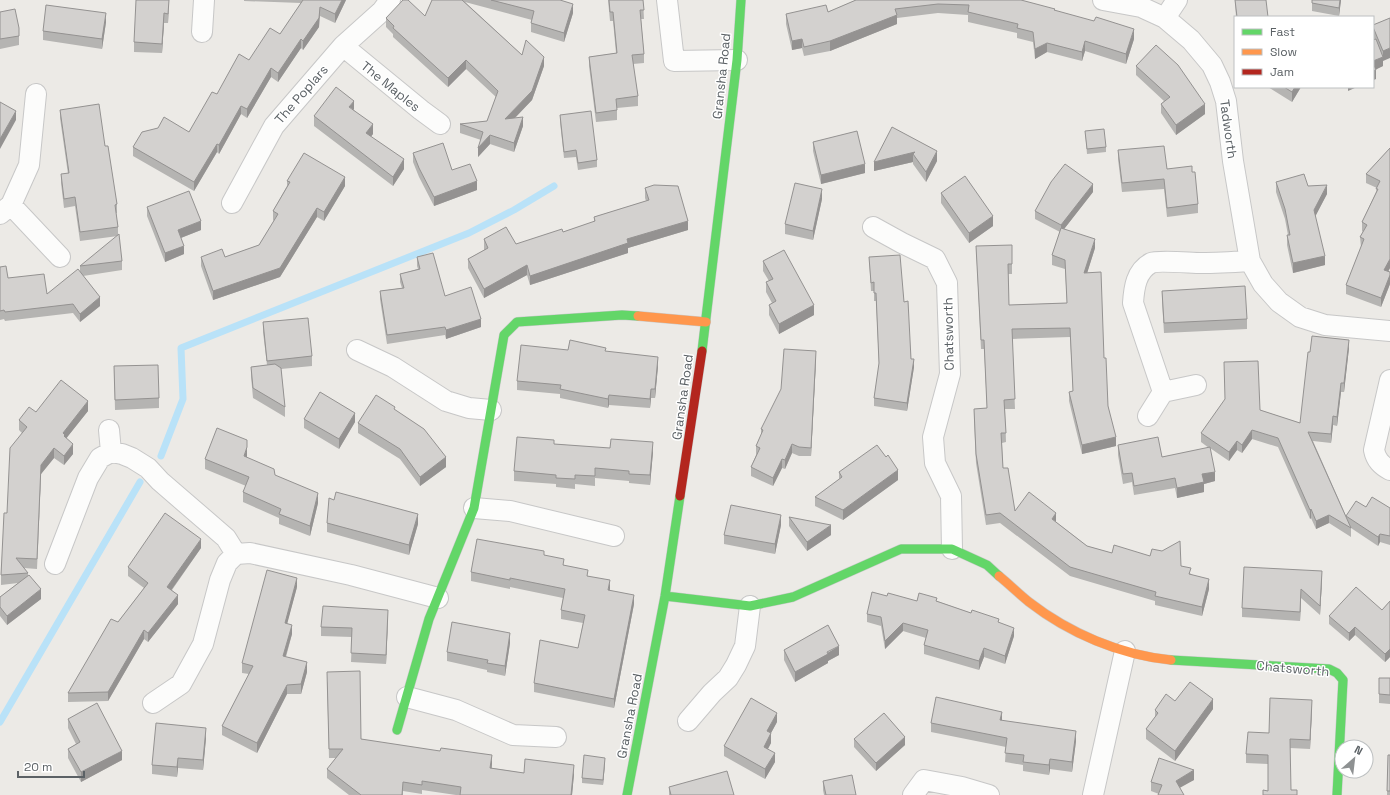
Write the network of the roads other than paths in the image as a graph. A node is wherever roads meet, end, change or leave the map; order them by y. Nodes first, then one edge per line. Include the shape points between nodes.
1 (204, 0) edge
2 (390, 0) edge
3 (667, 0) edge
4 (741, 0) edge
5 (1103, 0) edge
6 (1177, 0) edge
7 (1165, 18) junction
8 (202, 32) dead end
9 (343, 46) junction
10 (737, 60) junction
11 (36, 94) dead end
12 (440, 124) dead end
13 (232, 203) dead end
14 (5, 210) edge
15 (873, 227) dead end
16 (60, 257) dead end
17 (1250, 261) junction
18 (706, 322) junction
19 (1390, 331) edge
20 (357, 350) dead end
21 (1390, 380) edge
22 (1196, 385) dead end
23 (1163, 392) junction
24 (491, 410) junction
25 (1148, 416) dead end
26 (109, 430) dead end
27 (111, 452) junction
28 (1390, 470) edge
29 (474, 508) junction
30 (614, 536) dead end
31 (952, 549) junction
32 (236, 554) junction
33 (55, 564) dead end
34 (665, 596) junction
35 (438, 598) junction
36 (750, 606) junction
37 (1125, 651) junction
38 (407, 697) junction
39 (153, 703) dead end
40 (688, 721) dead end
41 (397, 730) dead end
42 (556, 737) dead end
43 (627, 795) edge
44 (913, 795) edge
45 (990, 795) edge
46 (1093, 795) edge
47 (1337, 795) edge

1 - 8 street
2 - 9 street, The Poplars via 382,11
3 - 10 street via 674,61
4 - 10 street, Gransha Road
5 - 7 street, Tadworth via 1141,7
6 - 7 street
7 - 17 street, Tadworth via 1191,40 1212,65 1220,82 1226,101
9 - 12 street, The Maples
9 - 13 street, The Poplars via 274,126
10 - 18 street, Gransha Road
11 - 14 street via 29,165
14 - 16 street
15 - 31 street, Chatsworth via 935,259 947,283 950,374 933,437 936,464 951,496
17 - 19 street, Tadworth via 1263,284 1279,302 1300,317 1325,325
17 - 23 street via 1152,262 1138,275 1133,303
18 - 24 street via 622,315 518,322 504,335
18 - 34 street, Gransha Road
20 - 24 street via 393,367 446,401 469,408
21 - 28 street via 1374,450 1382,466
22 - 23 street
23 - 25 street
24 - 29 street
26 - 27 street
27 - 32 street via 122,454 148,468 226,538
27 - 33 street via 100,458 88,478
29 - 30 street via 510,511
29 - 35 street
31 - 36 street, Chatsworth via 901,549 793,597
31 - 37 street, Chatsworth via 987,565 1029,602 1063,625
32 - 35 street via 250,553 343,573
32 - 39 street via 227,563 202,644 181,684
34 - 36 street, Chatsworth
34 - 43 street, Gransha Road
35 - 38 street via 429,619
36 - 40 street via 745,646 736,666
37 - 46 street
37 - 47 street, Chatsworth via 1162,659 1329,669 1337,672 1343,680
38 - 41 street
38 - 42 street via 456,710 513,735
44 - 45 street via 924,780

